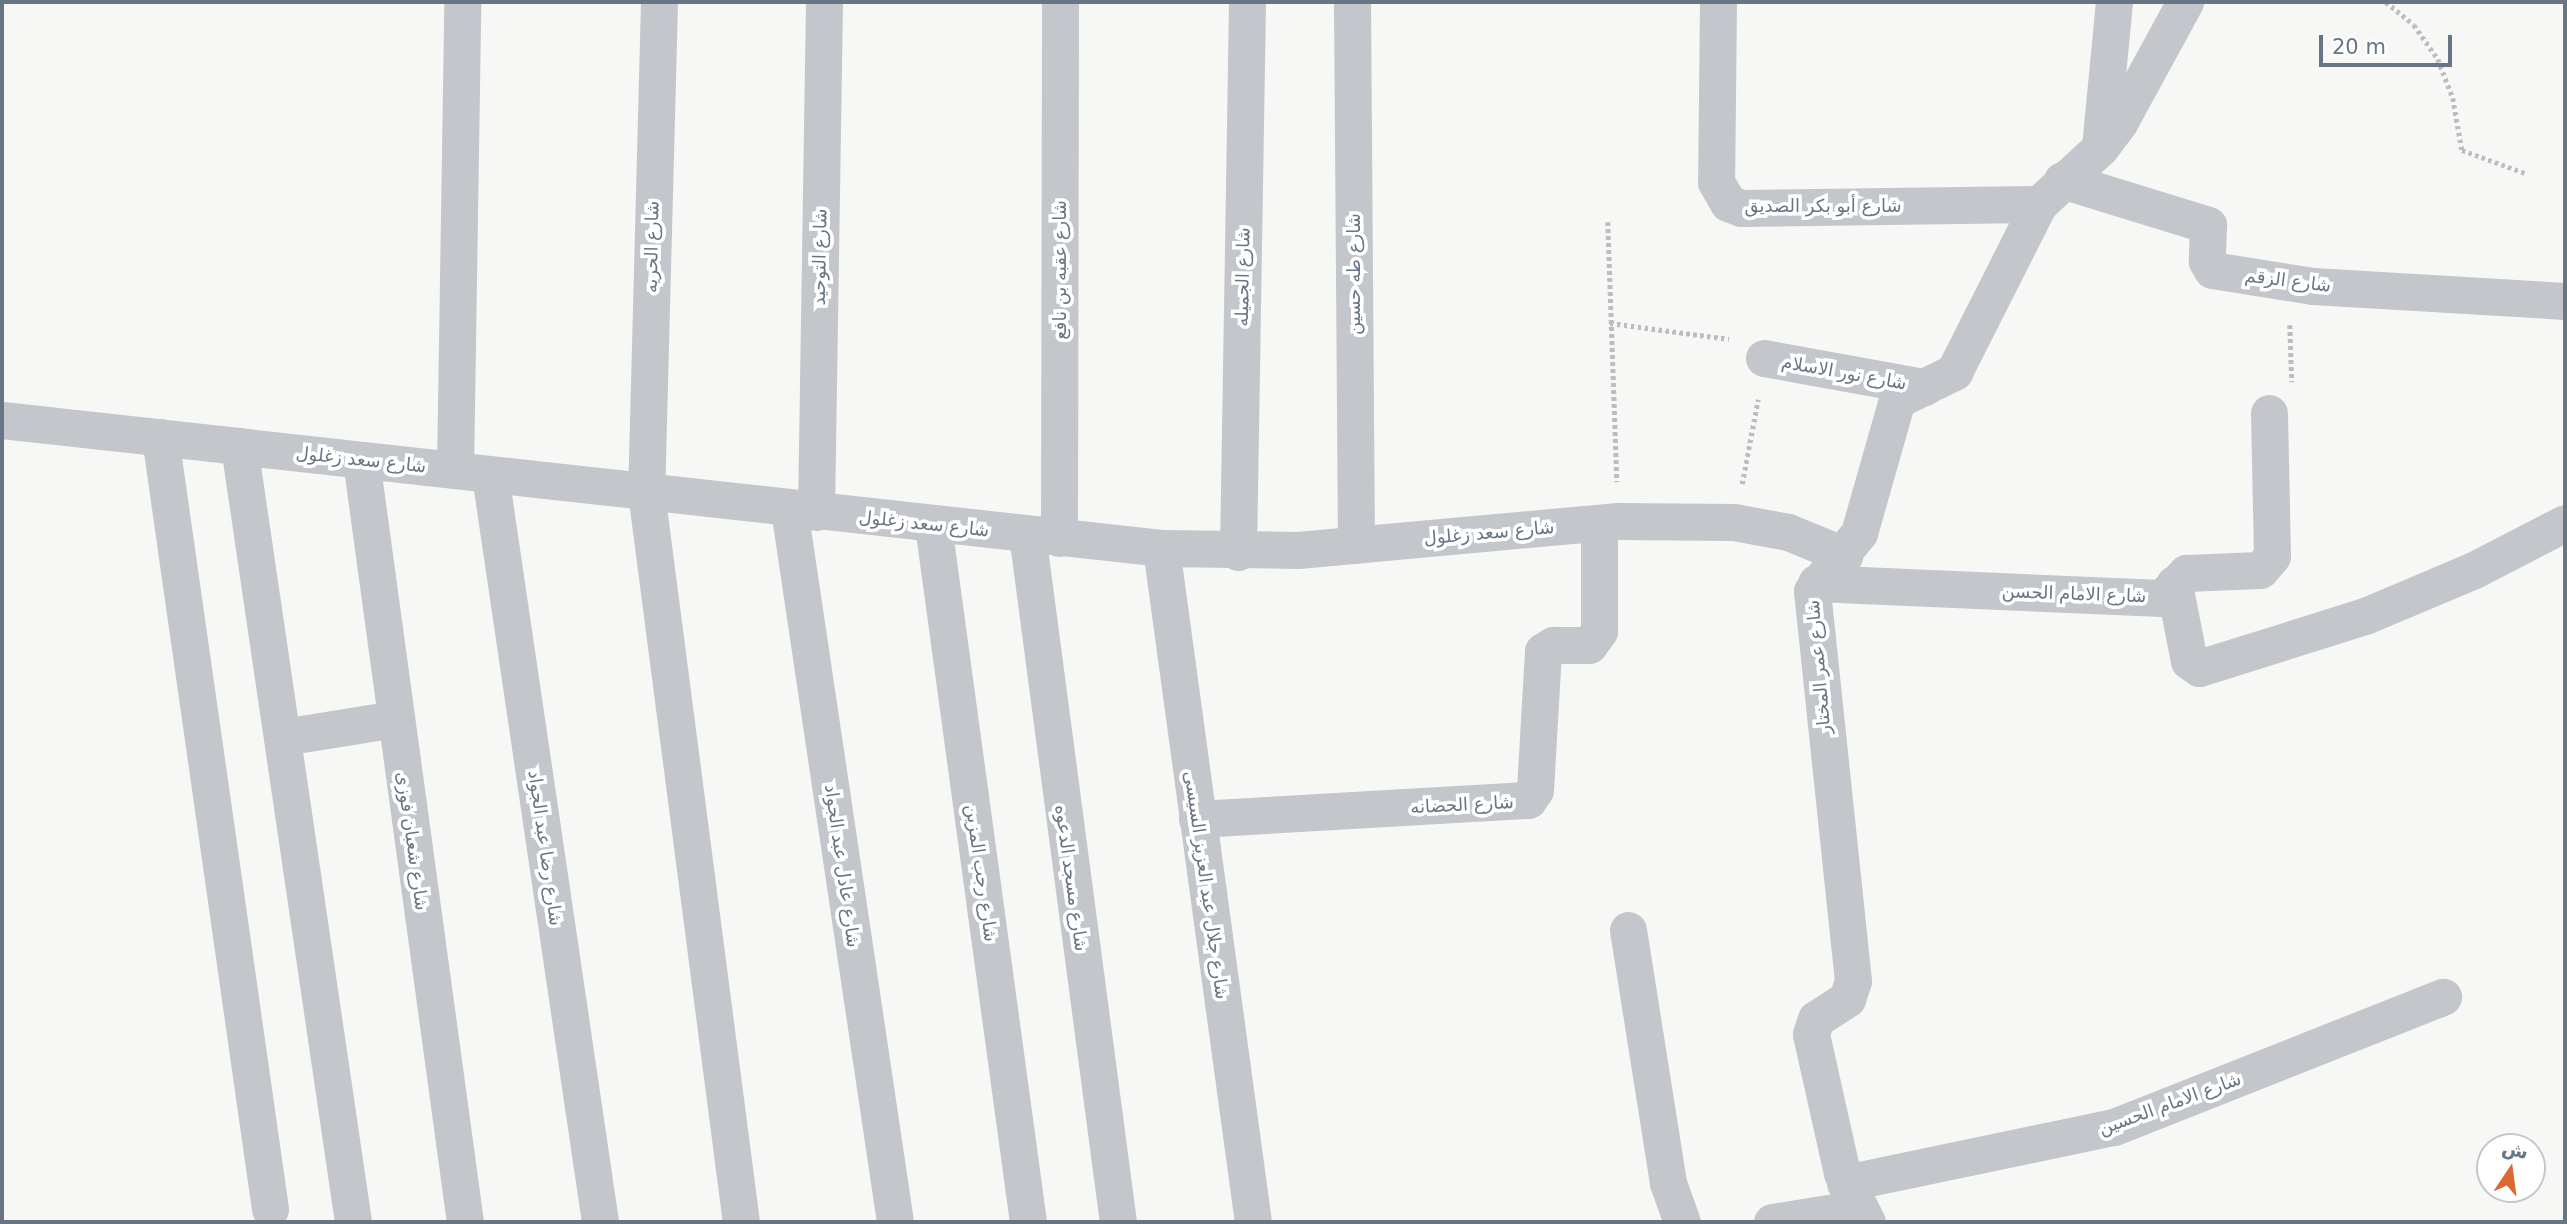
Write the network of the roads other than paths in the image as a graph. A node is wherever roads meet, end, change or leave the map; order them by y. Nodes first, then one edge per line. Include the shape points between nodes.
1 (462, 2) edge
2 (659, 2) edge
3 (824, 2) edge
4 (1060, 2) edge
5 (1247, 2) edge
6 (1352, 2) edge
7 (1718, 2) edge
8 (2114, 2) edge
9 (2185, 2) edge
10 (2100, 148) junction
11 (2051, 192) junction
12 (2565, 300) edge
13 (1764, 358) road end
14 (1924, 387) junction
15 (2269, 413) road end
16 (2, 420) edge
17 (160, 437) junction
18 (239, 446) junction
19 (361, 460) junction
20 (455, 470) junction
21 (490, 475) junction
22 (646, 492) junction
23 (802, 510) junction
24 (1609, 522) junction
25 (2565, 523) edge
26 (933, 525) junction
27 (1043, 536) junction
28 (1356, 545) junction
29 (1161, 548) junction
30 (1238, 552) junction
31 (1844, 555) junction
32 (1815, 583) junction
33 (2174, 584) junction
34 (395, 719) junction
35 (283, 737) junction
36 (1197, 819) junction
37 (1628, 930) dead end
38 (2443, 998) dead end
39 (1857, 1204) edge
40 (270, 1209) dead end
41 (353, 1222) edge
42 (465, 1222) edge
43 (600, 1222) edge
44 (741, 1222) edge
45 (895, 1222) edge
46 (1028, 1222) edge
47 (1118, 1222) edge
48 (1253, 1222) edge
49 (1682, 1222) edge
50 (1772, 1222) edge

1 - 20 street
2 - 22 street, شارع الحريه
3 - 23 street, شارع التوحيد
4 - 27 street, شارع عقبه بن نافع
5 - 30 street, شارع الجميله
6 - 28 street, شارع طه حسين
7 - 11 street, شارع أبو بكر الصديق via 1716,182 1728,203
8 - 10 street
9 - 10 street, شارع عمر المختار via 2135,97
10 - 11 street, شارع عمر المختار
11 - 12 street, شارع الزقم via 2203,222 2212,230 2207,261 2212,270 2284,282
11 - 14 street, شارع عمر المختار via 1960,363 1947,380
13 - 14 street, شارع نور الاسلام
14 - 31 street, شارع عمر المختار via 1902,395 1892,410 1864,518
15 - 33 street, شارع الامام الحسن via 2270,563 2260,570 2186,573
16 - 17 street, شارع سعد زغلول
17 - 18 street, شارع سعد زغلول
17 - 40 street
18 - 19 street, شارع سعد زغلول
18 - 35 street
19 - 20 street, شارع سعد زغلول
19 - 34 street, شارع شعبان فوزى
20 - 21 street, شارع سعد زغلول
21 - 22 street, شارع سعد زغلول
21 - 43 street, شارع رضا عبد الجواد
22 - 23 street, شارع سعد زغلول
22 - 44 street
23 - 26 street, شارع سعد زغلول
23 - 45 street, شارع عادل عبد الجواد
24 - 28 street, شارع سعد زغلول
24 - 31 street, شارع سعد زغلول via 1734,522 1788,532
24 - 36 street, شارع الحضانه via 1599,631 1589,645 1553,645 1543,651 1535,790 1528,800
25 - 33 street via 2398,604 2199,668 2189,661
26 - 27 street, شارع سعد زغلول
26 - 46 street, شارع رجب المزين
27 - 29 street, شارع سعد زغلول
27 - 47 street, شارع مسجد الدعوه
28 - 30 street, شارع سعد زغلول
29 - 30 street, شارع سعد زغلول
29 - 36 street, شارع جلال عبد العزيز السيسى
31 - 32 street, شارع عمر المختار
32 - 33 street, شارع الامام الحسن via 2162,598
32 - 39 street, شارع عمر المختار via 1811,612 1853,981 1847,999 1816,1019 1811,1034
34 - 35 street
34 - 42 street, شارع شعبان فوزى
35 - 41 street
36 - 48 street, شارع جلال عبد العزيز السيسى
37 - 49 street via 1668,1183
38 - 39 street, شارع الامام الحسين via 2114,1127
39 - 50 street, شارع الامام الحسين

